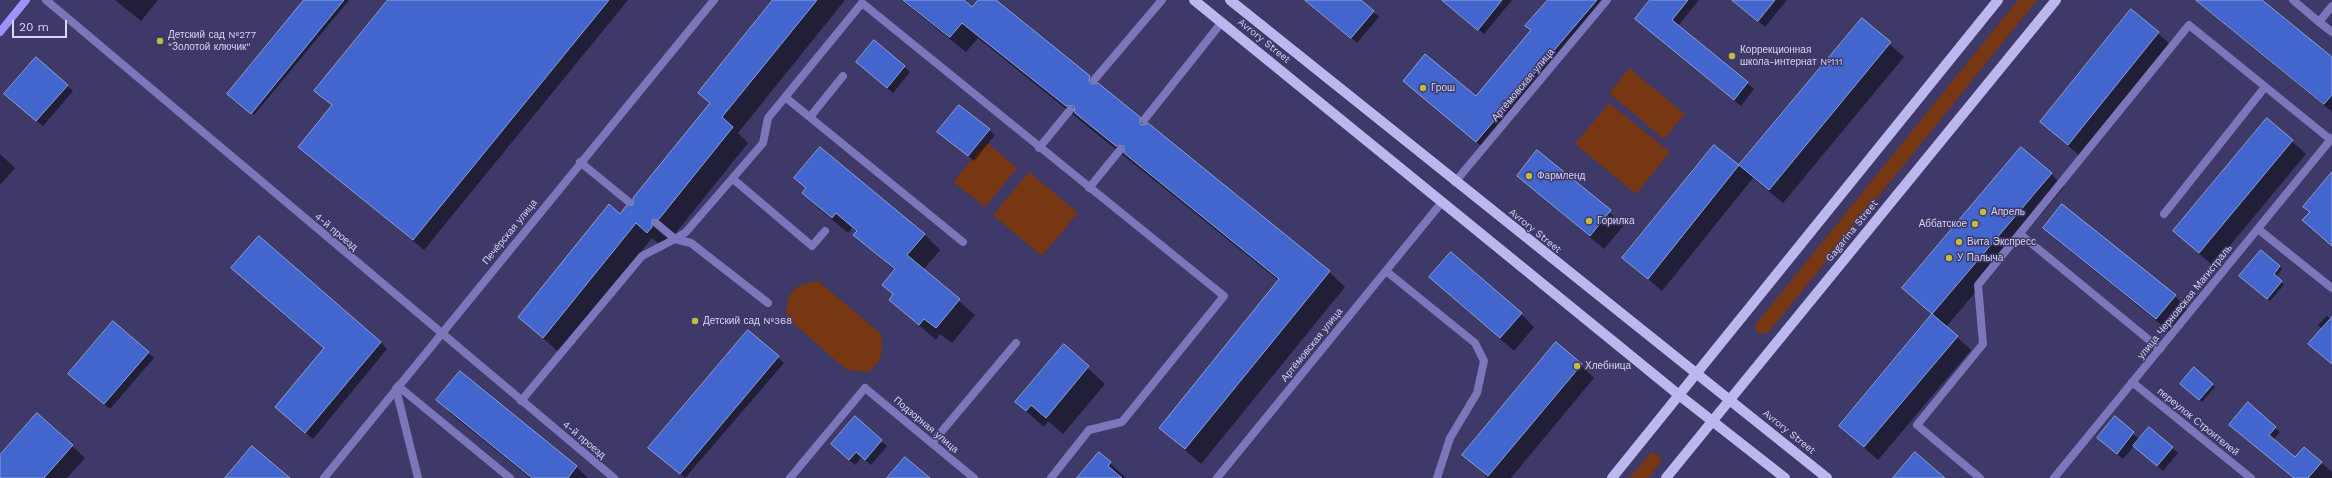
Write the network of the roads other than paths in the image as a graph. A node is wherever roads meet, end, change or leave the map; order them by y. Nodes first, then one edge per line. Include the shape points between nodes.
1 (26, 0) edge
2 (46, 0) edge
3 (714, 0) edge
4 (1162, 0) edge
5 (1194, 0) edge
6 (1607, 0) edge
7 (1998, 0) edge
8 (2056, 0) edge
9 (2293, 0) edge
10 (1234, 1) edge
11 (2332, 6) edge
12 (1222, 22) junction
13 (2319, 22) junction
14 (0, 32) edge
15 (2332, 32) edge
16 (843, 76) dead end
17 (1094, 80) dead end
18 (2265, 87) junction
19 (785, 97) junction
20 (1070, 110) dead end
21 (810, 117) junction
22 (1144, 120) dead end
23 (2331, 139) edge
24 (1039, 148) junction
25 (1120, 150) dead end
26 (580, 162) junction
27 (733, 179) junction
28 (1455, 182) junction
29 (1089, 188) junction
30 (629, 202) dead end
31 (1442, 202) junction
32 (2164, 214) dead end
33 (656, 223) dead end
34 (2258, 229) junction
35 (825, 231) dead end
36 (2020, 234) junction
37 (675, 239) junction
38 (963, 242) dead end
39 (1386, 271) junction
40 (2332, 288) edge
41 (768, 303) dead end
42 (440, 334) junction
43 (1016, 343) dead end
44 (2160, 349) junction
45 (1696, 374) junction
46 (2132, 382) junction
47 (397, 388) junction
48 (1679, 395) junction
49 (1730, 400) junction
50 (521, 401) junction
51 (1712, 421) junction
52 (932, 443) junction
53 (324, 478) edge
54 (418, 478) edge
55 (510, 478) edge
56 (614, 478) edge
57 (790, 478) edge
58 (974, 478) edge
59 (1051, 478) edge
60 (1216, 478) edge
61 (1437, 478) edge
62 (1612, 478) edge
63 (1666, 478) edge
64 (1785, 478) edge
65 (1827, 478) edge
66 (1980, 478) edge
67 (2054, 478) edge
68 (2251, 478) edge

1 - 14 main road
2 - 42 street, 4-й проезд
3 - 26 street, Печёрская улица
4 - 17 street
5 - 12 main road, Avrory Street
6 - 28 street, Артёмовская улица
7 - 45 main road
8 - 49 main road, Gagarina Street
9 - 13 street
10 - 28 main road, Avrory Street
11 - 13 street
12 - 22 street
12 - 31 main road, Avrory Street
13 - 15 street
16 - 21 street
18 - 23 street
18 - 32 street
18 - 36 street via 2189,25
19 - 21 street
19 - 24 street via 862,3
19 - 27 street via 768,118 763,143
20 - 24 street
21 - 38 street
23 - 34 street, улица Черновская Магистраль
24 - 29 street
25 - 29 street
26 - 30 street
26 - 42 street, Печёрская улица
27 - 35 street via 812,246
27 - 37 street via 686,232
28 - 45 main road, Avrory Street
29 - 59 street via 1224,296 1122,422 1089,430
31 - 39 street, Артёмовская улица
31 - 48 main road, Avrory Street
33 - 37 street
34 - 40 street
34 - 44 street, улица Черновская Магистраль
36 - 44 street
36 - 66 street via 1978,285 1983,344 1917,425
37 - 41 street via 691,243
37 - 50 street via 642,256
39 - 60 street, Артёмовская улица
39 - 61 street via 1475,343 1484,361 1477,393 1450,438
42 - 47 street, Печёрская улица
42 - 50 street, 4-й проезд
43 - 52 street
44 - 46 street, улица Черновская Магистраль
45 - 48 main road
45 - 49 main road, Avrory Street
46 - 67 street, улица Черновская Магистраль
46 - 68 street, переулок Строителей
47 - 53 street, Печёрская улица
47 - 54 street
47 - 55 street
48 - 51 main road, Avrory Street
48 - 62 main road
49 - 51 main road, Gagarina Street
49 - 65 main road, Avrory Street
50 - 56 street, 4-й проезд
51 - 63 main road, Gagarina Street
51 - 64 main road, Avrory Street
52 - 57 street, Подзорная улица via 865,388
52 - 58 street, Подзорная улица

